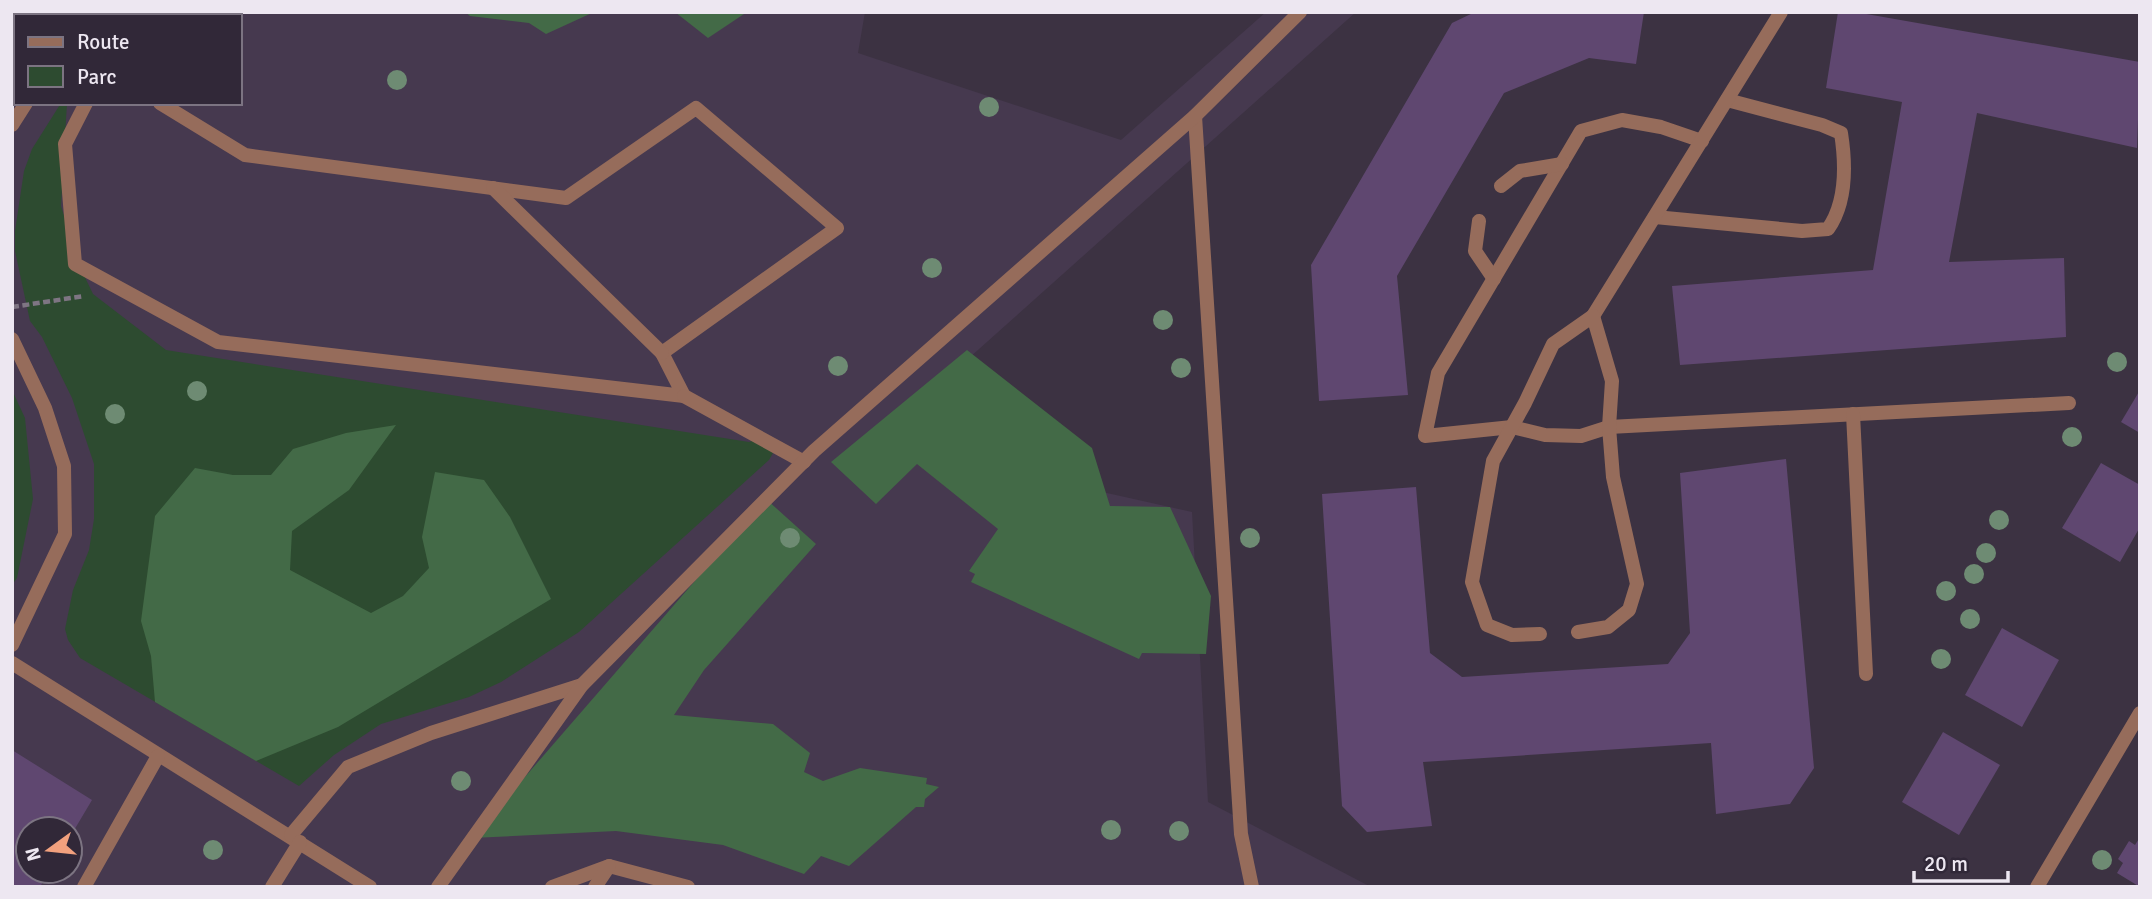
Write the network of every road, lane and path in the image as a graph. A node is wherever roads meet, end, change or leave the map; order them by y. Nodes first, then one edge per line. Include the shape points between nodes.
1 (1300, 12) edge
2 (1781, 12) edge
3 (1727, 100) junction
4 (25, 105) edge
5 (85, 105) edge
6 (163, 105) edge
7 (1195, 116) junction
8 (12, 125) edge
9 (1702, 141) junction
10 (1562, 164) junction
11 (1501, 186) dead end
12 (493, 188) junction
13 (1655, 217) junction
14 (1479, 221) dead end
15 (1494, 279) junction
16 (93, 294) dead end
17 (12, 307) edge
18 (1593, 316) junction
19 (12, 339) edge
20 (662, 353) junction
21 (684, 396) junction
22 (2069, 402) dead end
23 (1853, 414) junction
24 (1513, 426) junction
25 (1609, 427) junction
26 (804, 462) junction
27 (1578, 632) dead end
28 (1540, 634) dead end
29 (12, 645) edge
30 (12, 663) edge
31 (1867, 674) dead end
32 (582, 685) junction
33 (2140, 713) edge
34 (158, 756) junction
35 (295, 839) junction
36 (609, 866) junction
37 (350, 881) edge
38 (84, 887) edge
39 (272, 887) edge
40 (370, 887) edge
41 (438, 887) edge
42 (552, 887) edge
43 (595, 887) edge
44 (688, 887) edge
45 (1252, 887) edge
46 (2038, 887) edge

1 - 7 street
2 - 3 street
3 - 9 street
3 - 13 street via 1841,133 1846,162 1838,215 1828,229 1802,231
4 - 8 street
5 - 21 street via 65,144 75,264 218,342
6 - 12 street via 246,155
7 - 26 street
7 - 45 street via 1241,834
9 - 10 street via 1661,127 1622,121 1581,131
9 - 13 street
10 - 11 street via 1520,171
10 - 15 street
12 - 20 street
12 - 20 street via 566,198 696,108 837,228
13 - 18 street
14 - 15 street via 1475,251
15 - 24 street via 1438,373 1425,436
16 - 17 path
18 - 24 street via 1553,344
18 - 25 street via 1612,381
19 - 29 street via 45,408 64,466 65,534
20 - 21 street
21 - 26 street
22 - 23 street
23 - 25 street
23 - 31 street
24 - 25 street via 1545,435 1581,436
24 - 28 street via 1493,461 1472,582 1487,625 1512,635
25 - 27 street via 1613,477 1637,584 1629,610 1608,626
26 - 32 street
30 - 34 street
32 - 35 street via 431,733 348,767
32 - 41 street
33 - 46 street
34 - 35 street
34 - 38 street
35 - 37 street
35 - 39 street
36 - 42 street
36 - 43 street
36 - 44 street
37 - 40 street

